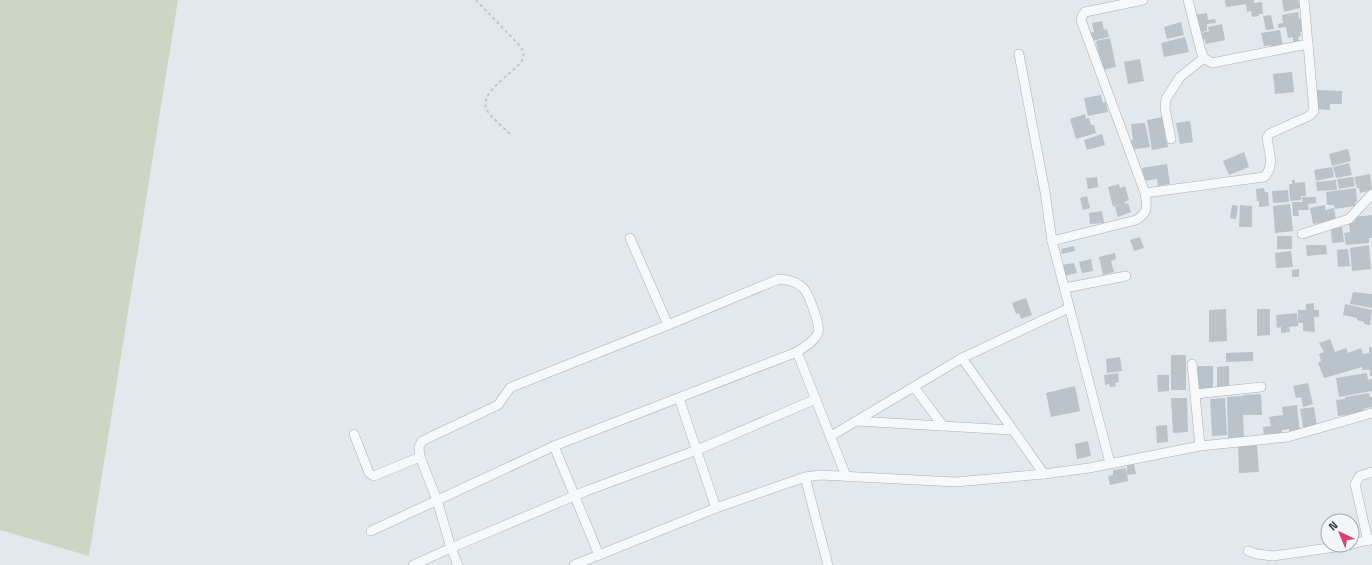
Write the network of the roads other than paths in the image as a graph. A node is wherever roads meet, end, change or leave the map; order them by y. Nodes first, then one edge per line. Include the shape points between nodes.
1 (1144, 0) edge
2 (1188, 0) edge
3 (1304, 0) edge
4 (1308, 44) junction
5 (1020, 54) dead end
6 (1204, 58) junction
7 (1171, 139) dead end
8 (1146, 193) junction
9 (1372, 194) edge
10 (1302, 234) dead end
11 (630, 238) dead end
12 (1052, 242) junction
13 (1126, 276) dead end
14 (1065, 288) junction
15 (1070, 308) junction
16 (668, 325) junction
17 (797, 352) junction
18 (962, 358) junction
19 (1192, 364) dead end
20 (914, 386) junction
21 (1260, 388) dead end
22 (1195, 394) junction
23 (679, 398) junction
24 (816, 398) junction
25 (1372, 413) edge
26 (856, 421) junction
27 (944, 426) junction
28 (1012, 430) junction
29 (354, 434) dead end
30 (831, 436) junction
31 (554, 446) junction
32 (1200, 446) junction
33 (696, 450) junction
34 (420, 457) junction
35 (1110, 463) junction
36 (1372, 472) edge
37 (1044, 474) junction
38 (846, 476) junction
39 (805, 477) junction
40 (575, 496) junction
41 (437, 500) junction
42 (716, 508) junction
43 (371, 531) dead end
44 (1370, 540) edge
45 (1360, 543) edge
46 (451, 548) junction
47 (1320, 549) edge
48 (1248, 551) dead end
49 (598, 555) junction
50 (413, 565) edge
51 (458, 565) edge
52 (574, 565) edge
53 (828, 565) edge

1 - 8 street via 1085,12 1081,20
2 - 6 street
3 - 4 street
4 - 6 street via 1212,63
4 - 8 street via 1314,111 1309,116 1269,134 1267,138 1271,165 1264,177
5 - 12 street
6 - 7 street via 1180,77 1166,99 1165,108
8 - 12 street via 1147,210 1136,220
9 - 10 street via 1349,219
11 - 16 street
12 - 14 street
13 - 14 street
14 - 15 street
15 - 18 street
15 - 35 street
16 - 17 street via 779,279 796,282 804,288 818,323 818,332 814,339
16 - 34 street via 510,388 498,405 422,441 419,447
17 - 23 street
17 - 24 street
18 - 20 street
18 - 28 street
19 - 22 street
20 - 26 street
20 - 27 street
21 - 22 street
22 - 32 street
23 - 31 street
23 - 33 street
24 - 30 street
24 - 33 street
25 - 32 street via 1288,437
26 - 27 street
26 - 30 street
27 - 28 street
28 - 37 street
29 - 34 street via 372,476
30 - 38 street
31 - 40 street
31 - 41 street
32 - 35 street
33 - 40 street
33 - 42 street
34 - 41 street
35 - 37 street
36 - 44 street via 1360,476 1355,484
37 - 38 street via 956,482
38 - 39 street
39 - 42 street
39 - 53 street
40 - 46 street
40 - 49 street
41 - 43 street
41 - 46 street
42 - 49 street
44 - 45 street
46 - 50 street
46 - 51 street
47 - 48 street via 1273,556
49 - 52 street

